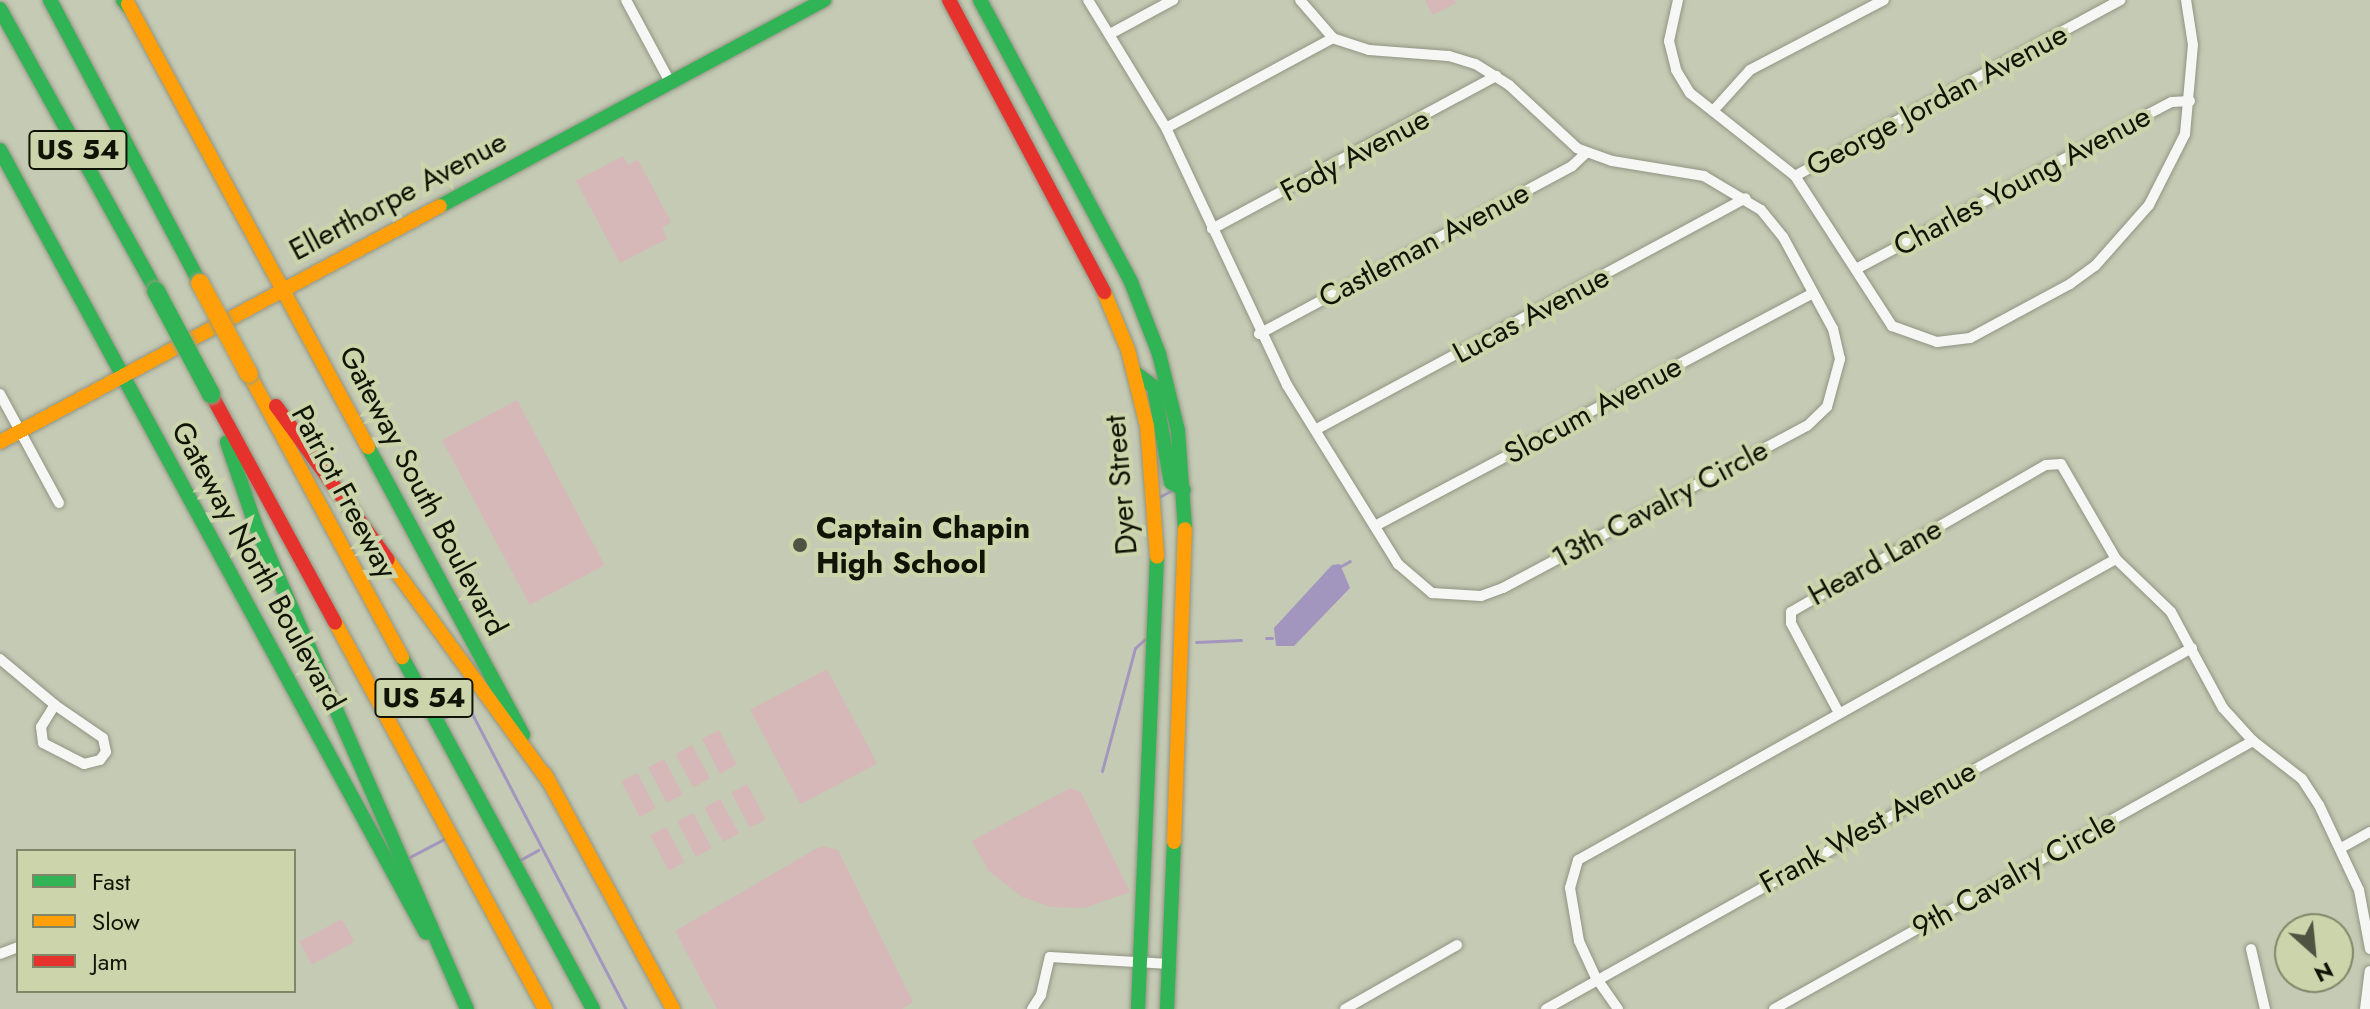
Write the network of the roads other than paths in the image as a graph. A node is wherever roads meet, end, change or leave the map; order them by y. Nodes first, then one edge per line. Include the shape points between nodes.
1 (50, 0) edge
2 (626, 0) edge
3 (824, 0) edge
4 (949, 0) edge
5 (980, 0) edge
6 (1088, 0) edge
7 (1173, 0) edge
8 (1300, 0) edge
9 (1678, 0) edge
10 (1884, 0) edge
11 (2121, 0) edge
12 (2186, 0) edge
13 (127, 3) edge
14 (0, 9) edge
15 (1110, 34) junction
16 (1333, 38) junction
17 (1496, 76) junction
18 (670, 82) junction
19 (2190, 101) junction
20 (1713, 111) junction
21 (1166, 128) junction
22 (0, 150) edge
23 (1586, 153) junction
24 (1795, 176) junction
25 (1746, 198) junction
26 (1212, 229) junction
27 (1856, 269) junction
28 (282, 290) junction
29 (1811, 294) junction
30 (1259, 334) junction
31 (1135, 373) junction
32 (123, 376) junction
33 (252, 380) junction
34 (0, 394) edge
35 (211, 394) junction
36 (1315, 430) junction
37 (20, 431) junction
38 (0, 442) edge
39 (1184, 490) junction
40 (59, 503) dead end
41 (1375, 526) junction
42 (2116, 559) junction
43 (2192, 648) junction
44 (0, 659) edge
45 (55, 705) junction
46 (1839, 713) junction
47 (2253, 741) junction
48 (549, 782) junction
49 (2370, 832) edge
50 (1173, 835) junction
51 (1145, 836) junction
52 (2341, 848) junction
53 (1457, 945) dead end
54 (2251, 949) dead end
55 (2370, 949) edge
56 (1142, 962) junction
57 (1170, 964) junction
58 (2370, 971) edge
59 (1596, 978) junction
60 (467, 1009) edge
61 (545, 1009) edge
62 (593, 1009) edge
63 (673, 1009) edge
64 (1032, 1009) edge
65 (1138, 1009) edge
66 (1167, 1009) edge
67 (1345, 1009) edge
68 (1546, 1009) edge
69 (1618, 1009) edge
70 (1774, 1009) edge
71 (2265, 1009) edge
72 (2365, 1009) edge

1 - 33 main road, Patriot Freeway / US 54, bridge
2 - 18 street
3 - 18 main road, Ellerthorpe Avenue
4 - 31 main road, Dyer Street via 1097,276
5 - 39 main road, Dyer Street via 1146,317 1169,391
6 - 15 street, 13th Cavalry Circle
7 - 15 street
8 - 16 street
9 - 20 street via 1670,27 1671,57 1690,93
10 - 20 street via 1750,70
11 - 24 street, George Jordan Avenue
12 - 19 street via 2193,45
13 - 28 main road, Gateway South Boulevard
14 - 35 main road, US 54, bridge
15 - 21 street, 13th Cavalry Circle
16 - 17 street, 13th Cavalry Circle via 1369,50 1448,56
16 - 21 street
17 - 23 street, 13th Cavalry Circle via 1554,131
17 - 26 street, Fody Avenue
18 - 28 main road, Ellerthorpe Avenue
19 - 27 street, Charles Young Avenue via 2172,102
19 - 27 street via 2185,134 2166,177 2126,234 2070,284 1970,338 1933,342 1892,326
20 - 24 street
21 - 26 street, 13th Cavalry Circle
22 - 32 main road, Gateway North Boulevard
23 - 25 street, 13th Cavalry Circle via 1704,176
23 - 30 street, Castleman Avenue via 1572,166
24 - 27 street
25 - 29 street, 13th Cavalry Circle via 1783,237
25 - 36 street, Lucas Avenue
26 - 30 street, 13th Cavalry Circle
28 - 32 main road, Ellerthorpe Avenue
28 - 48 main road, Gateway South Boulevard
29 - 41 street, Slocum Avenue
29 - 41 street, 13th Cavalry Circle via 1837,343 1838,379 1827,407 1807,426 1697,485 1481,596 1432,593 1398,564
30 - 36 street, 13th Cavalry Circle
31 - 39 main road via 1154,387 1171,482
31 - 51 main road, Dyer Street via 1157,514
32 - 37 main road, Ellerthorpe Avenue
32 - 60 main road, Gateway North Boulevard
33 - 48 main road via 281,411 325,479
33 - 62 main road, Patriot Freeway / US 54
34 - 37 street
35 - 60 main road via 255,524
35 - 61 main road, US 54
36 - 41 street, 13th Cavalry Circle
37 - 38 main road, Ellerthorpe Avenue
37 - 40 street
39 - 50 main road, Dyer Street
42 - 43 street via 2171,612
42 - 46 street
42 - 46 street, Heard Lane via 2061,464 2046,465 1796,606 1791,623
43 - 47 street via 2216,698
43 - 59 street, Frank West Avenue
44 - 45 street
45 - 45 street via 100,734 106,745 100,760 84,764 43,743 41,727
46 - 59 street via 1578,860 1570,877 1571,897 1579,941
47 - 52 street via 2302,779
47 - 70 street, 9th Cavalry Circle
48 - 63 main road, Gateway South Boulevard
49 - 52 street
50 - 51 main road
50 - 57 main road, Dyer Street
51 - 56 main road, Dyer Street
52 - 55 street via 2365,910
53 - 67 street
54 - 71 street
56 - 57 street
56 - 64 street via 1050,957
56 - 65 main road, Dyer Street
57 - 66 main road, Dyer Street
58 - 72 street
59 - 68 street, Frank West Avenue
59 - 69 street

